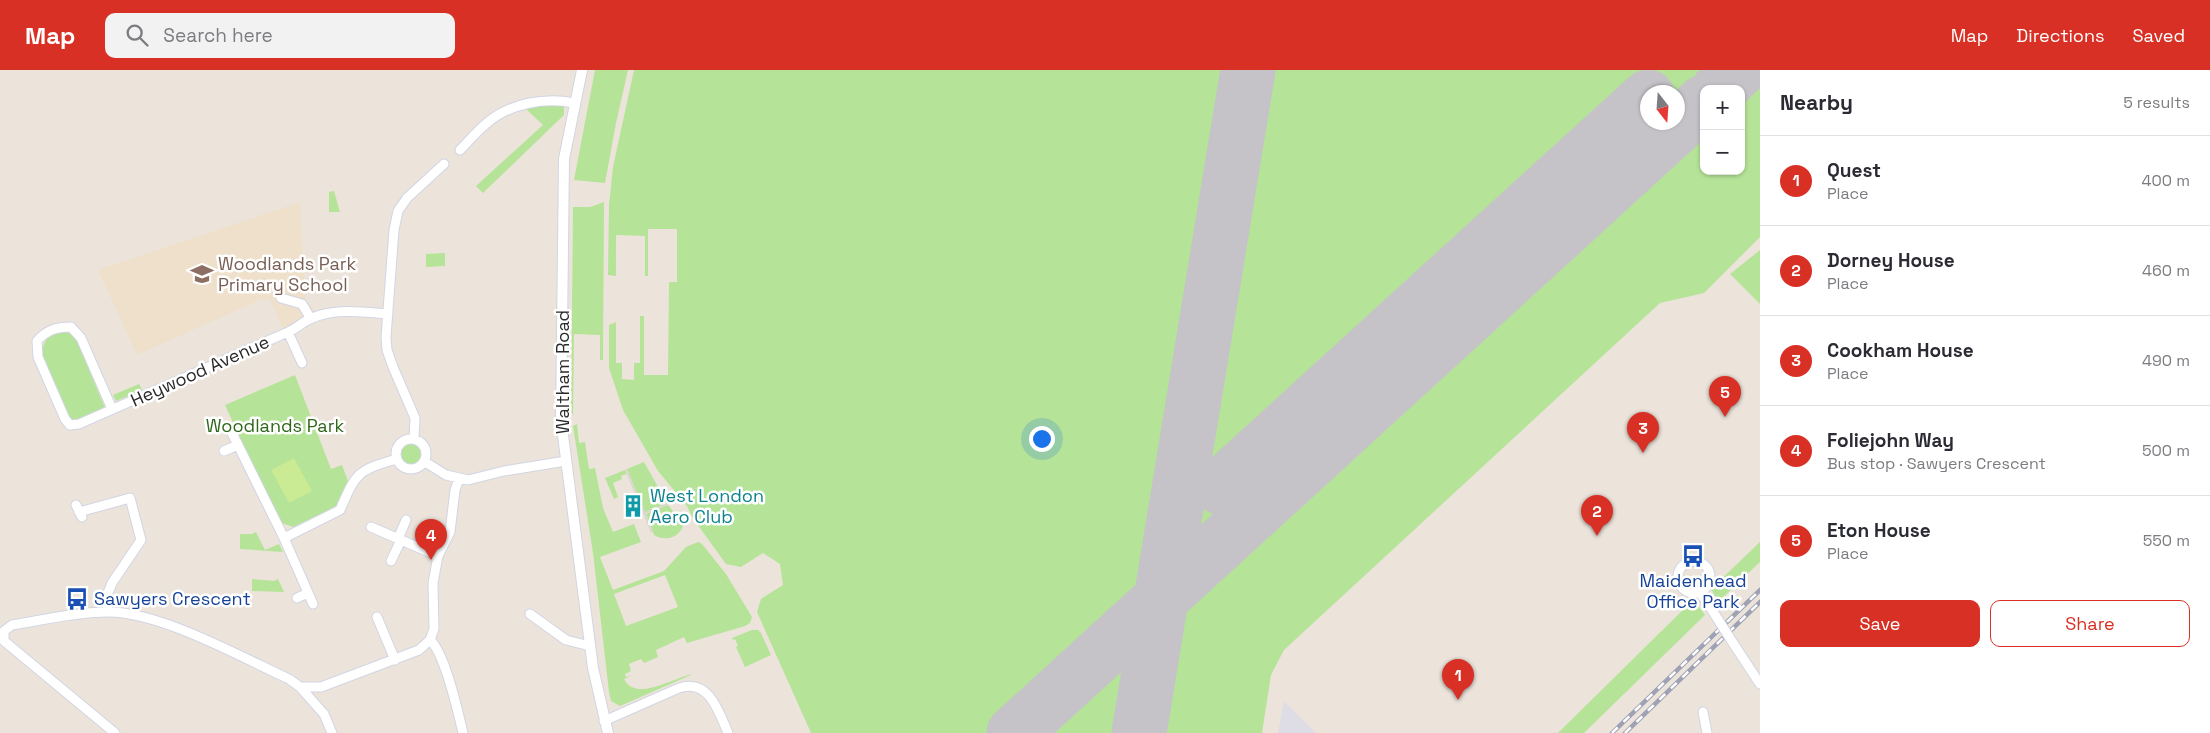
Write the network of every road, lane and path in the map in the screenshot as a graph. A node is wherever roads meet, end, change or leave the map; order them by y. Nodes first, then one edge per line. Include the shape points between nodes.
1 (582, 70) edge
2 (574, 103) junction
3 (460, 150) dead end
4 (444, 164) dead end
5 (281, 298) dead end
6 (388, 314) junction
7 (311, 318) junction
8 (288, 332) junction
9 (302, 363) dead end
10 (112, 409) junction
11 (232, 433) dead end
12 (414, 439) junction
13 (238, 445) junction
14 (224, 451) dead end
15 (397, 459) junction
16 (566, 461) junction
17 (424, 462) junction
18 (459, 479) junction
19 (79, 511) dead end
20 (406, 520) dead end
21 (371, 527) dead end
22 (284, 538) junction
23 (399, 539) junction
24 (438, 556) junction
25 (390, 561) dead end
26 (308, 592) junction
27 (1700, 593) dead end
28 (297, 598) dead end
29 (313, 604) dead end
30 (108, 612) junction
31 (530, 614) dead end
32 (377, 617) dead end
33 (3, 634) edge
34 (430, 640) junction
35 (590, 646) junction
36 (395, 660) junction
37 (1760, 684) edge
38 (300, 687) junction
39 (321, 687) junction
40 (316, 703) junction
41 (1703, 712) dead end
42 (604, 721) junction
43 (115, 733) edge
44 (332, 733) edge
45 (464, 733) edge
46 (608, 733) edge
47 (728, 733) edge
48 (1707, 733) edge

1 - 2 street, Waltham Road
2 - 3 street via 538,101 511,109 488,122
2 - 16 street, Waltham Road via 564,159 561,420
4 - 6 street via 407,198 398,211
5 - 7 street via 302,304
6 - 7 street, Heywood Avenue via 328,313
6 - 12 street via 387,350 415,418
7 - 8 street, Heywood Avenue
8 - 9 street, Heywood Avenue
8 - 10 street, Heywood Avenue
10 - 10 street, Heywood Avenue via 70,425 38,357 37,341 45,332 71,328 81,338
11 - 13 street
12 - 15 street via 400,444
12 - 17 street via 426,448
13 - 14 street
13 - 22 street
15 - 17 street via 407,469 417,468
15 - 22 street via 361,472 340,510
16 - 18 street
16 - 35 street, Waltham Road
17 - 18 street
18 - 24 street via 450,532
19 - 30 street via 130,498 141,540 112,584 106,598
20 - 23 street
21 - 23 street
22 - 26 street
23 - 24 street
23 - 25 street
24 - 34 street via 433,583 434,629
26 - 28 street
26 - 29 street
27 - 37 street, bridge
30 - 33 street via 12,625
30 - 38 street via 144,616 187,632
31 - 35 street via 566,640
32 - 36 street
33 - 43 street
34 - 36 street via 419,650
34 - 45 street via 444,666
35 - 42 street, Waltham Road
36 - 39 street
38 - 39 street
38 - 40 street
39 - 40 street
40 - 44 street
41 - 48 street
42 - 46 street, Waltham Road
42 - 47 street via 679,688 692,687 706,692 713,699

